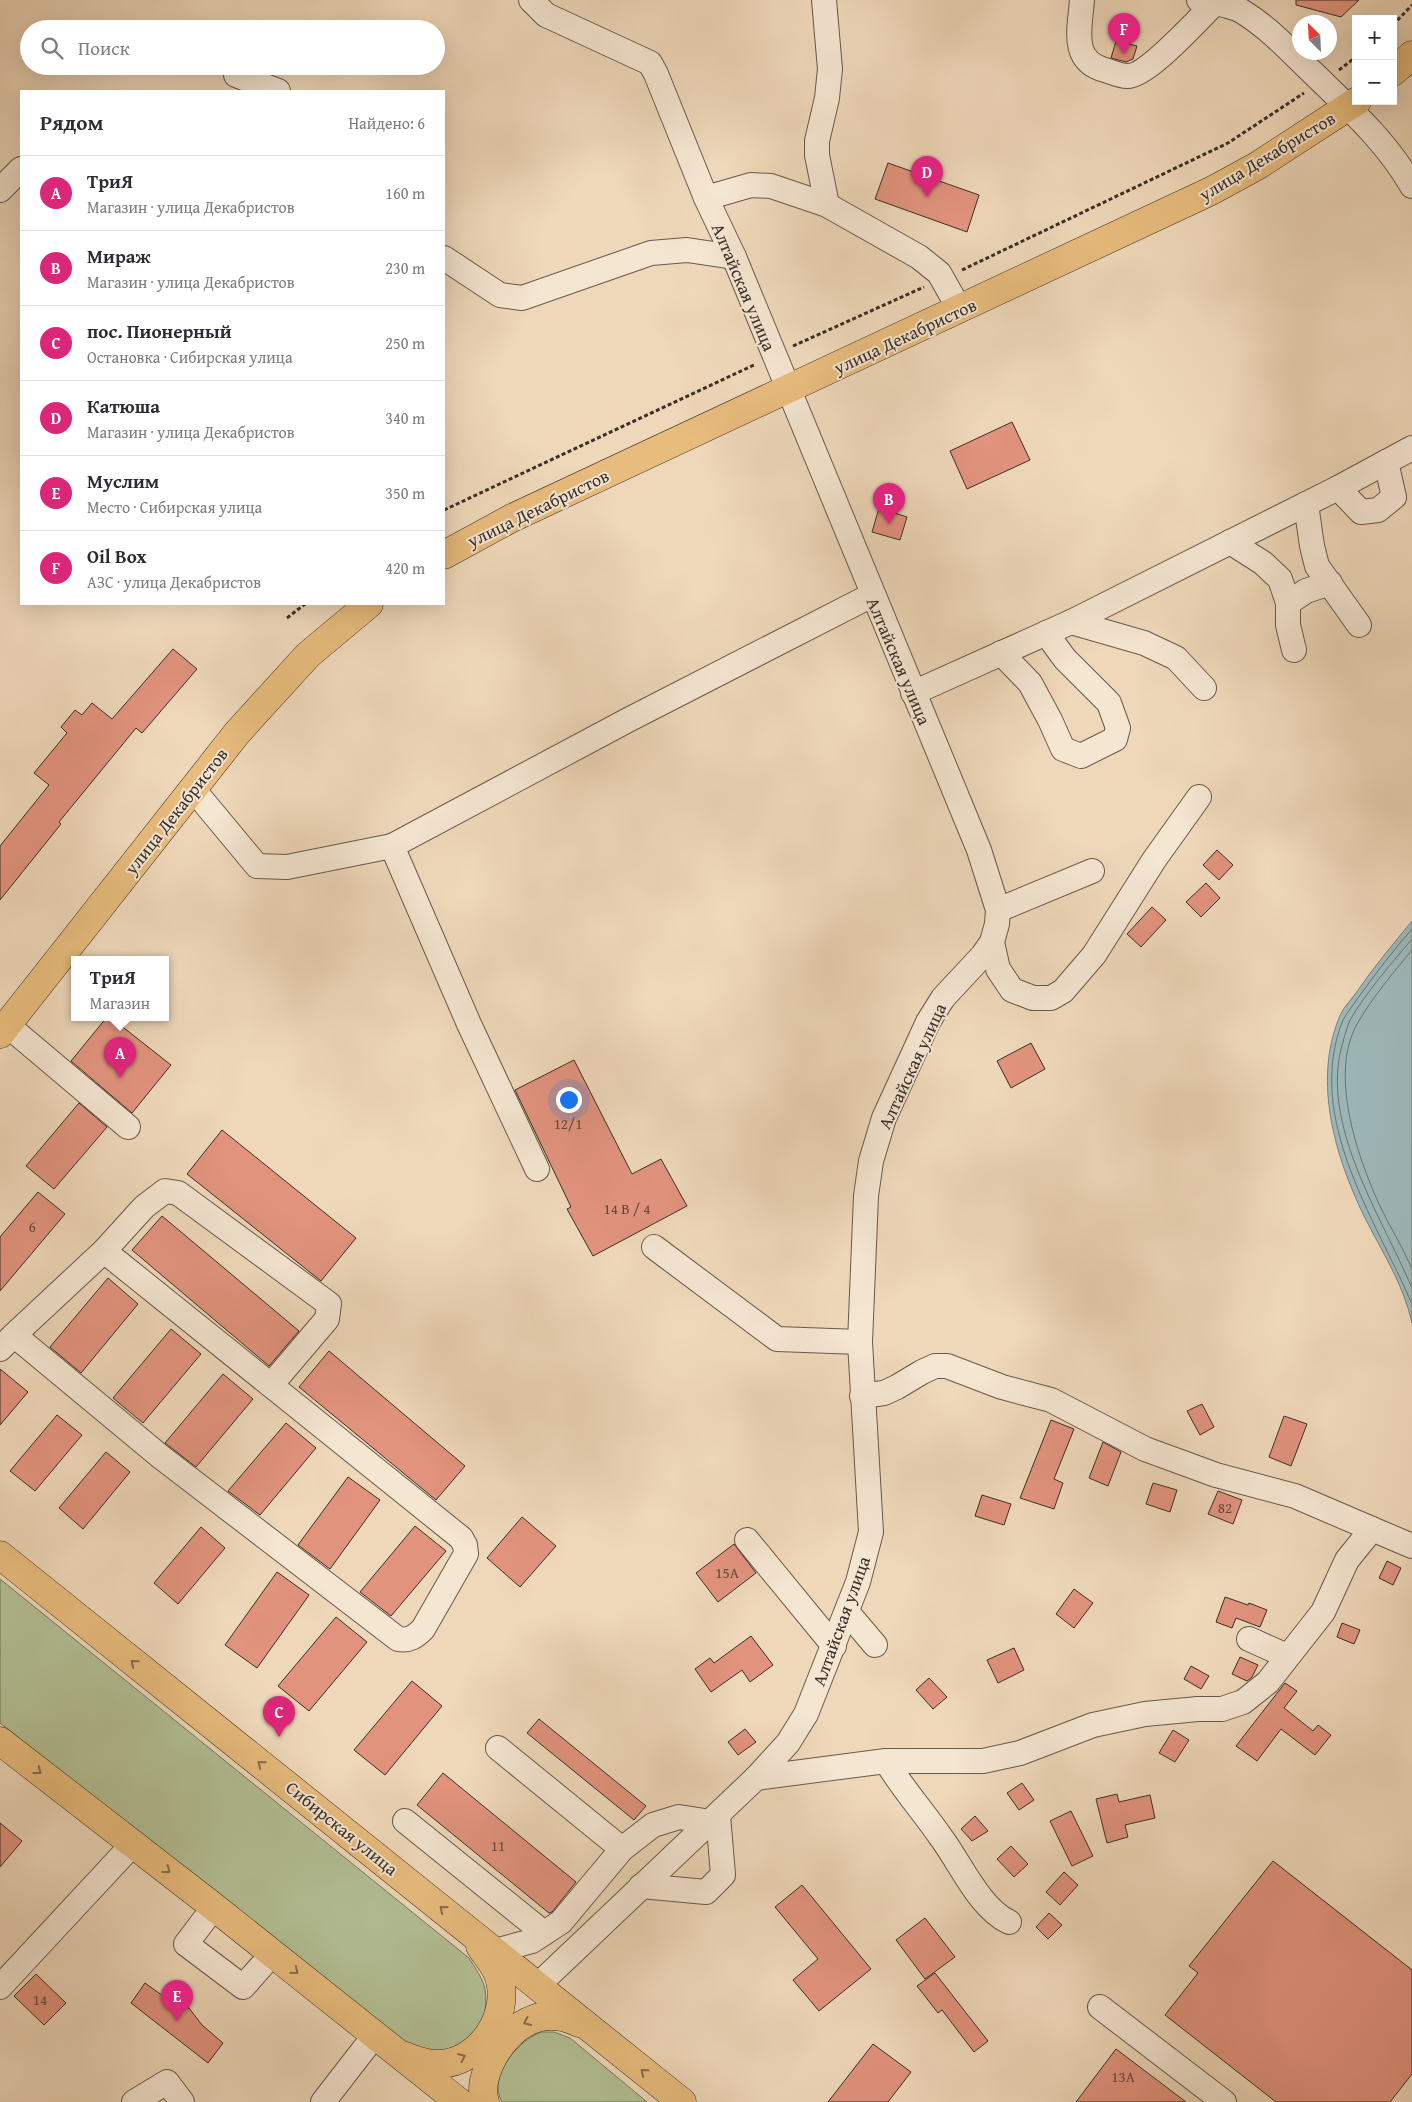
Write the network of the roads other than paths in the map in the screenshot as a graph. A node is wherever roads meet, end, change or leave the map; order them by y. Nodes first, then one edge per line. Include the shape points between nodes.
1 (531, 0) edge
2 (824, 0) edge
3 (1082, 0) edge
4 (1207, 2) edge
5 (1243, 5) edge
6 (1412, 55) edge
7 (1397, 68) edge
8 (236, 75) dead end
9 (275, 90) edge
10 (1352, 103) edge
11 (1352, 105) edge
12 (1355, 105) edge
13 (20, 170) edge
14 (1412, 186) edge
15 (0, 190) edge
16 (706, 198) junction
17 (827, 205) junction
18 (734, 257) junction
19 (445, 259) edge
20 (960, 310) junction
21 (787, 390) junction
22 (1412, 448) edge
23 (1386, 462) junction
24 (1338, 488) junction
25 (1306, 504) junction
26 (1230, 542) junction
27 (445, 554) edge
28 (1330, 582) junction
29 (872, 595) junction
30 (1288, 603) junction
31 (368, 605) edge
32 (1071, 622) junction
33 (1359, 624) dead end
34 (1046, 633) junction
35 (1294, 650) dead end
36 (1001, 653) junction
37 (1204, 688) dead end
38 (913, 693) junction
39 (194, 789) junction
40 (1199, 797) dead end
41 (392, 846) junction
42 (1092, 871) dead end
43 (998, 910) junction
44 (992, 942) junction
45 (3, 1029) edge
46 (128, 1127) dead end
47 (537, 1169) dead end
48 (654, 1247) dead end
49 (104, 1251) junction
50 (7, 1342) edge
51 (860, 1342) junction
52 (271, 1386) junction
53 (862, 1396) junction
54 (1372, 1529) junction
55 (747, 1540) dead end
56 (1412, 1546) edge
57 (0, 1555) edge
58 (847, 1612) junction
59 (1249, 1639) dead end
60 (875, 1645) dead end
61 (834, 1646) junction
62 (1287, 1656) junction
63 (0, 1741) edge
64 (498, 1748) dead end
65 (886, 1761) junction
66 (756, 1778) junction
67 (714, 1818) junction
68 (405, 1821) dead end
69 (133, 1844) junction
70 (622, 1849) junction
71 (641, 1886) junction
72 (214, 1907) junction
73 (1010, 1922) dead end
74 (471, 1931) junction
75 (544, 1933) junction
76 (495, 1951) junction
77 (272, 1953) junction
78 (537, 1986) junction
79 (0, 1987) edge
80 (1100, 2007) dead end
81 (590, 2028) junction
82 (375, 2035) junction
83 (399, 2054) junction
84 (134, 2102) edge
85 (182, 2102) edge
86 (323, 2102) edge
87 (459, 2102) edge
88 (485, 2102) edge
89 (682, 2102) edge
90 (1224, 2102) edge

1 - 16 street, Алтайская улица via 546,15 650,63
2 - 17 street via 830,69 817,154
3 - 4 street via 1079,46 1084,57 1093,67 1128,76 1153,64
4 - 5 street
5 - 10 street via 1322,82
6 - 7 main road
8 - 9 street
11 - 20 main road, улица Декабристов via 1211,192
12 - 14 street
13 - 15 street
16 - 17 street via 751,185 771,186
16 - 18 street, Алтайская улица
17 - 20 street via 919,256 939,272
18 - 19 street via 687,250 651,254 522,298 500,296
18 - 21 street, Алтайская улица
20 - 21 main road, улица Декабристов
21 - 27 main road, улица Декабристов via 512,518
21 - 29 street, Алтайская улица
22 - 23 street
23 - 24 street
23 - 24 street via 1394,497 1378,510 1361,512
24 - 25 street
25 - 26 street
25 - 28 street via 1317,566
26 - 30 street via 1263,563 1280,579
26 - 32 street
28 - 30 street via 1306,591
28 - 33 street
29 - 38 street, Алтайская улица
29 - 41 street
30 - 35 street via 1288,625
31 - 39 main road, улица Декабристов via 308,655 272,692
32 - 34 street
32 - 37 street via 1144,643 1176,658
34 - 36 street
34 - 36 street via 1065,659 1109,703 1118,728 1115,739 1082,756 1062,749 1030,683
36 - 38 street
38 - 43 street, Алтайская улица via 979,850
39 - 41 street via 257,866 287,867
39 - 45 main road, улица Декабристов
40 - 44 street via 1154,860 1094,955 1063,991 1051,998 1033,998 1012,990 998,969
41 - 47 street via 469,1024
42 - 43 street
43 - 44 street, Алтайская улица
44 - 51 street, Алтайская улица via 928,1022 884,1118 871,1161 866,1196
45 - 46 street
48 - 51 street via 777,1339
49 - 50 street
49 - 52 street
49 - 52 street via 144,1207 165,1191 178,1193 329,1304 327,1319
50 - 52 street via 398,1640 416,1636 466,1554 461,1538
51 - 53 street, Алтайская улица
53 - 54 street via 884,1393 935,1366 947,1366 1002,1387 1051,1400 1145,1449 1216,1475 1295,1496
53 - 58 street, Алтайская улица via 871,1532
54 - 56 street
54 - 62 street via 1347,1560 1323,1612
55 - 61 street
74 -> 57 main road, Сибирская улица
58 - 60 street
58 - 61 street, Алтайская улица
59 - 62 street
61 - 66 street, Алтайская улица via 806,1714 788,1743
62 - 65 street via 1268,1682 1243,1702 1222,1709 1145,1714 1101,1723 1020,1753 983,1761
63 -> 69 main road
64 - 70 street
65 - 66 street
65 - 73 street via 981,1896 998,1917
66 - 67 street, Алтайская улица
67 - 70 street via 679,1817 653,1825
67 - 71 street, Алтайская улица
67 - 71 street via 723,1875 706,1892
68 - 75 street
69 -> 72 main road
69 - 79 street
70 - 75 street via 561,1922
71 - 78 street, Алтайская улица
72 - 77 main road
72 - 77 street via 186,1944 243,1988
74 - 76 main road, Сибирская улица
83 -> 74 main road via 424,2063 440,2064 462,2059 489,2036 498,2014 501,1989 497,1972
75 - 76 street via 532,1941
76 - 78 main road, Сибирская улица
77 -> 82 main road
78 - 81 main road, Сибирская улица
80 - 90 street
81 -> 88 main road via 558,2015 539,2017 521,2025 504,2040 488,2069 483,2085
89 -> 81 main road, Сибирская улица
82 - 83 main road
82 - 86 street
83 - 87 main road
84 - 85 street via 167,2082

